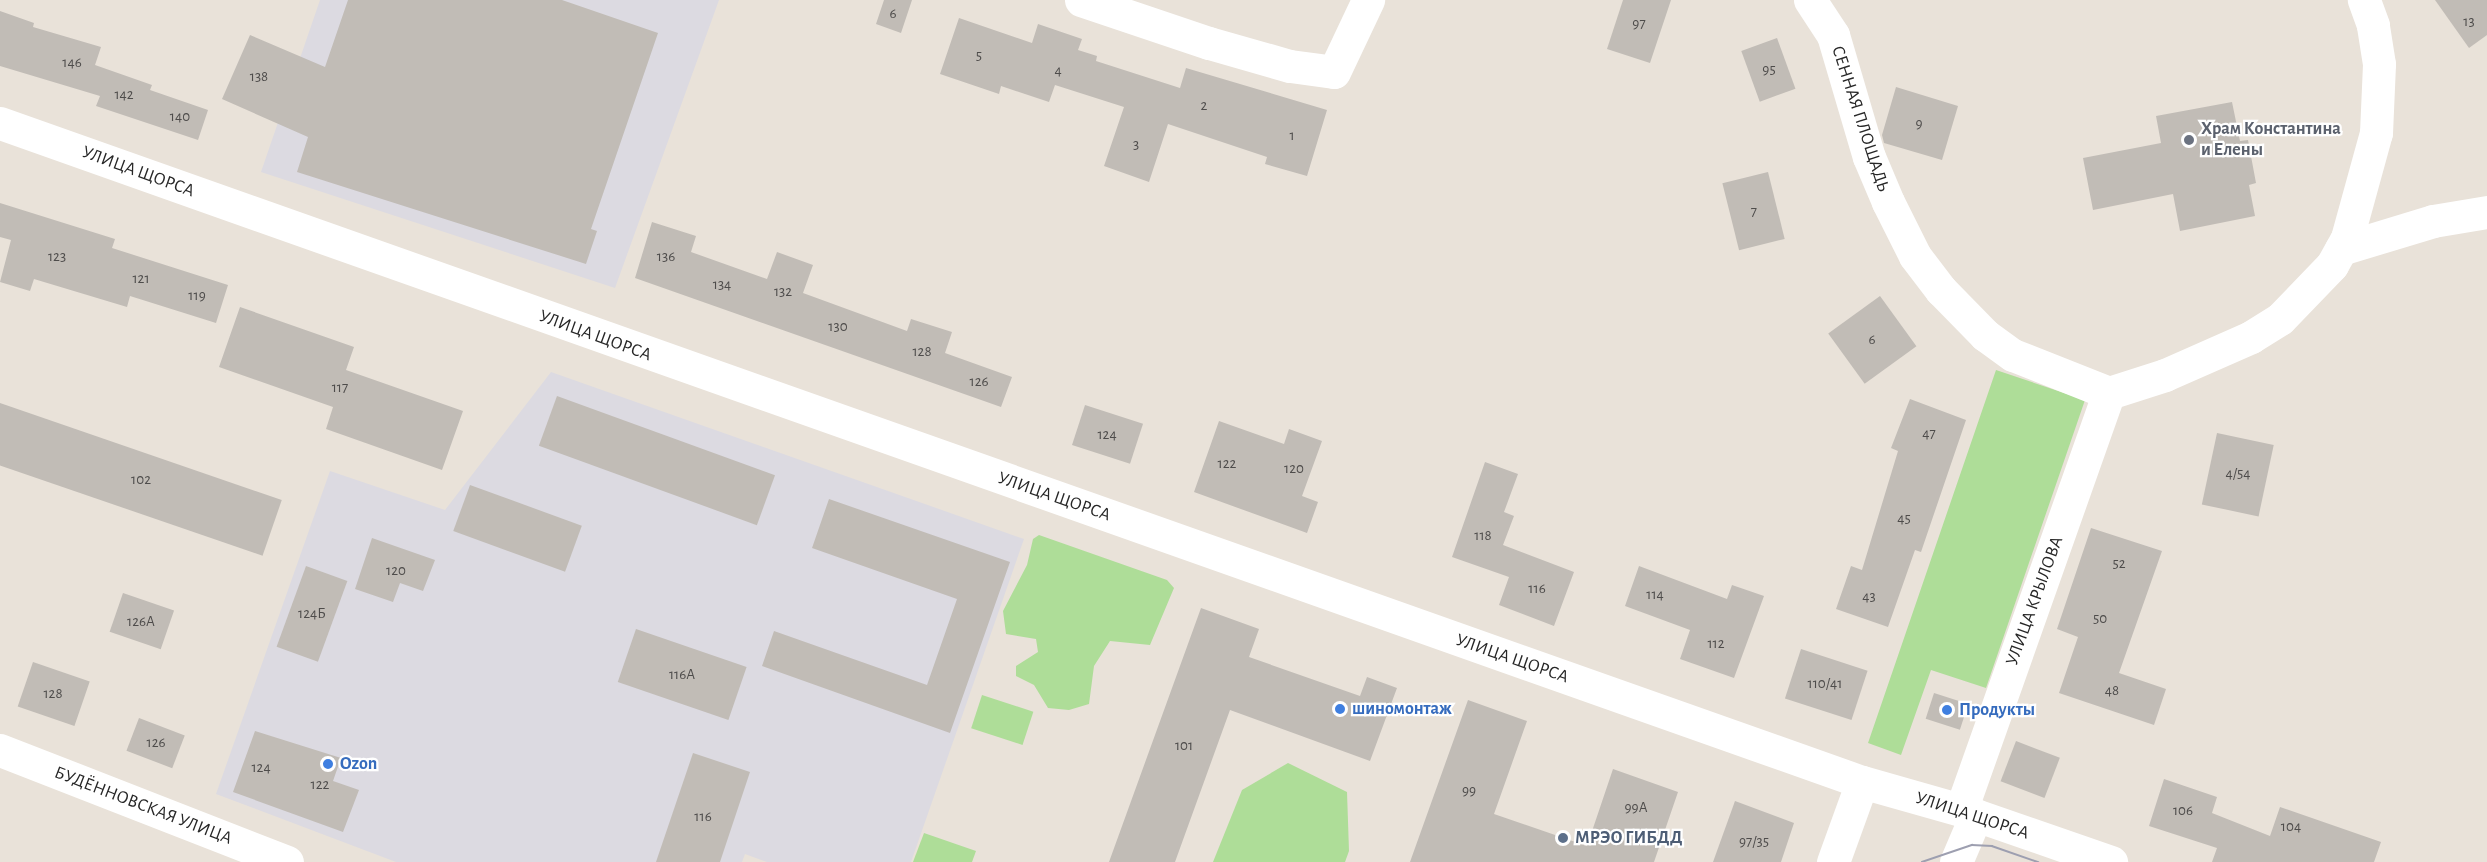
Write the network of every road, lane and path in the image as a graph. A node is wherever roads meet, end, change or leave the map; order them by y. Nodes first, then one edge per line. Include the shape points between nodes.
1 (1082, 0) edge
2 (1368, 0) edge
3 (1810, 0) edge
4 (2364, 0) edge
5 (0, 123) edge
6 (2487, 212) edge
7 (2341, 249) junction
8 (2109, 393) junction
9 (0, 750) edge
10 (1862, 782) junction
11 (1969, 813) junction
12 (287, 862) edge
13 (1833, 862) edge
14 (1956, 862) edge
15 (2111, 862) edge

1 - 2 street via 1239,52 1290,66 1334,72
3 - 8 street, СЕННАЯ ПЛОЩАДЬ via 1833,35 1869,157 1915,256 1941,290 1985,335 2013,355
4 - 7 street via 2373,25 2379,64 2376,133 2358,204
5 - 10 street, УЛИЦА ЩОРСА
6 - 7 street via 2433,221
7 - 8 street via 2310,290 2280,319 2251,337 2165,375
8 - 11 street, УЛИЦА КРЫЛОВА
9 - 12 street, БУДЁННОВСКАЯ УЛИЦА
10 - 11 street, УЛИЦА ЩОРСА
10 - 13 street
11 - 14 street, УЛИЦА КРЫЛОВА
11 - 15 street, УЛИЦА ЩОРСА

